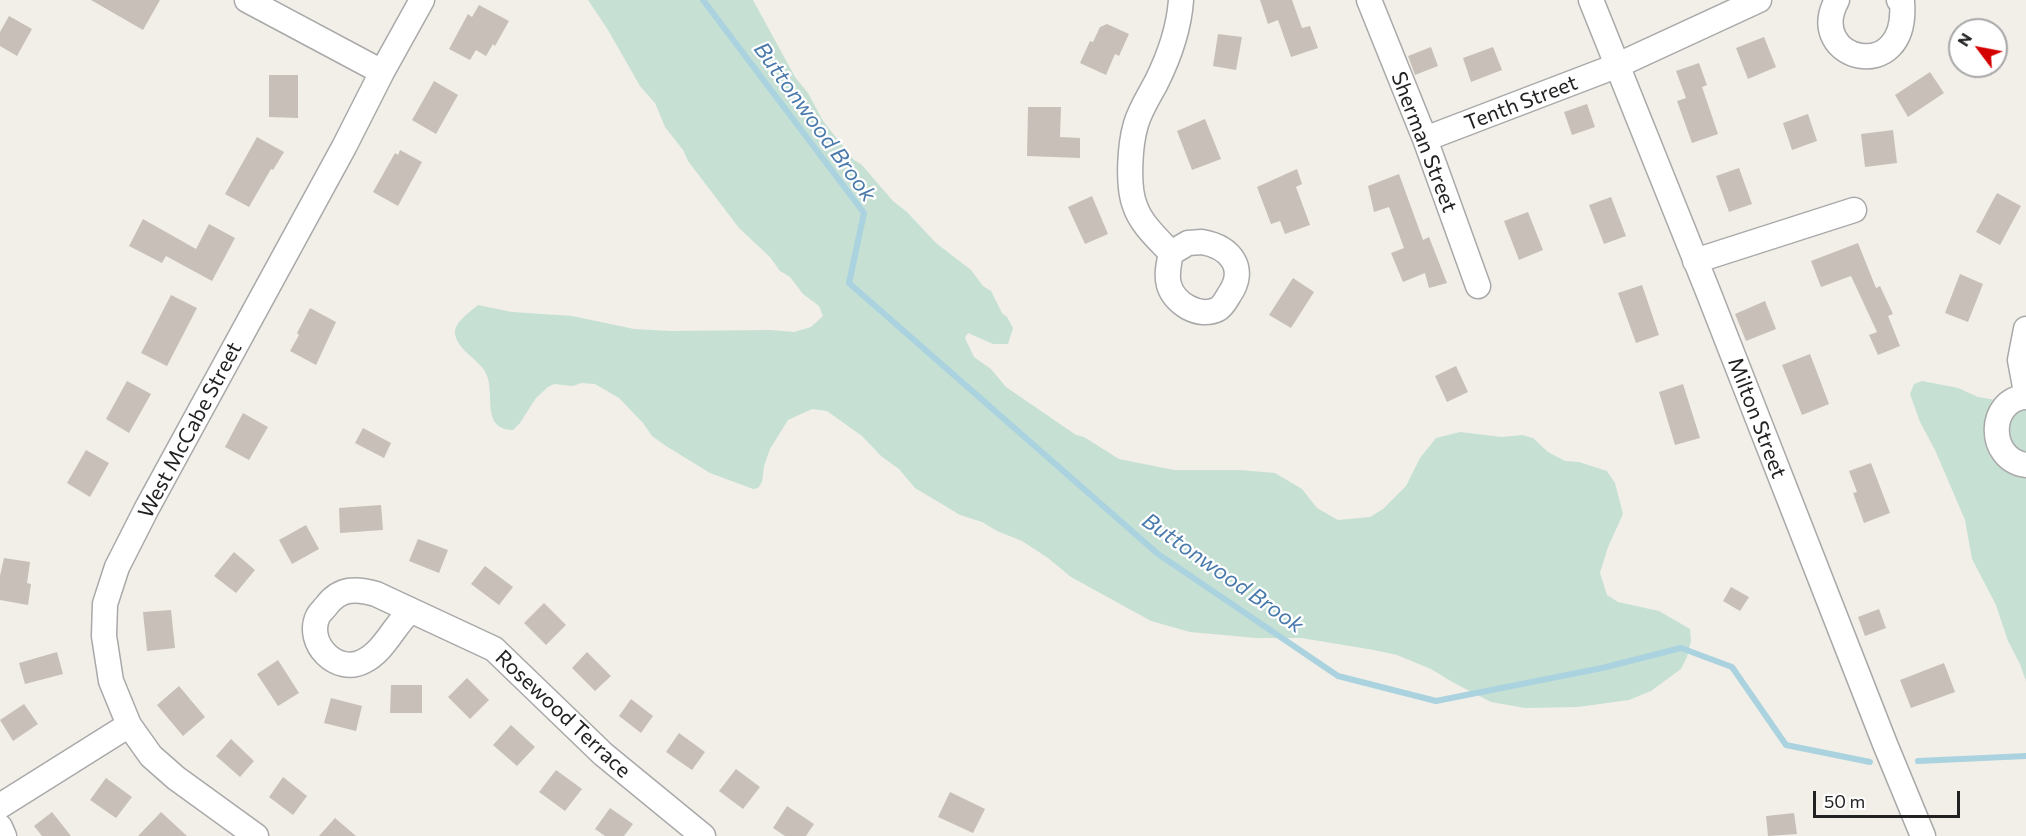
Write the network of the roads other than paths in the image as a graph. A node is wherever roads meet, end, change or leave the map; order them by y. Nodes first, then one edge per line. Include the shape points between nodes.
1 (247, 0) edge
2 (422, 0) edge
3 (1181, 0) edge
4 (1369, 0) edge
5 (1591, 0) edge
6 (1759, 0) edge
7 (1837, 0) edge
8 (1899, 0) edge
9 (1616, 66) junction
10 (382, 72) junction
11 (1425, 139) junction
12 (1854, 210) dead end
13 (1171, 253) dead end
14 (1695, 261) junction
15 (1478, 286) dead end
16 (2026, 329) edge
17 (2026, 392) edge
18 (2026, 397) edge
19 (2026, 465) edge
20 (411, 611) dead end
21 (129, 725) junction
22 (0, 806) edge
23 (0, 827) edge
24 (4, 836) edge
25 (256, 836) edge
26 (703, 836) edge
27 (1923, 836) edge

1 - 10 street
2 - 10 street, West McCabe Street
3 - 13 street via 1171,46 1136,124 1131,158 1135,206 1144,223
4 - 11 street, Sherman Street
5 - 9 street, Milton Street
6 - 9 street, Tenth Street
7 - 8 street via 1830,19 1833,35 1850,52 1865,57 1877,56 1892,43 1903,16
9 - 11 street, Tenth Street
9 - 14 street, Milton Street
10 - 21 street, West McCabe Street via 117,567 105,604 104,636 111,681
11 - 15 street, Sherman Street
12 - 14 street
14 - 27 street, Milton Street
16 - 17 street via 2020,360
18 - 19 street via 2017,398 2006,407 1996,432 2005,455
20 - 26 street, Rosewood Terrace via 494,649 603,754
21 - 22 street
21 - 25 street, West McCabe Street via 151,756 176,778
23 - 24 street

